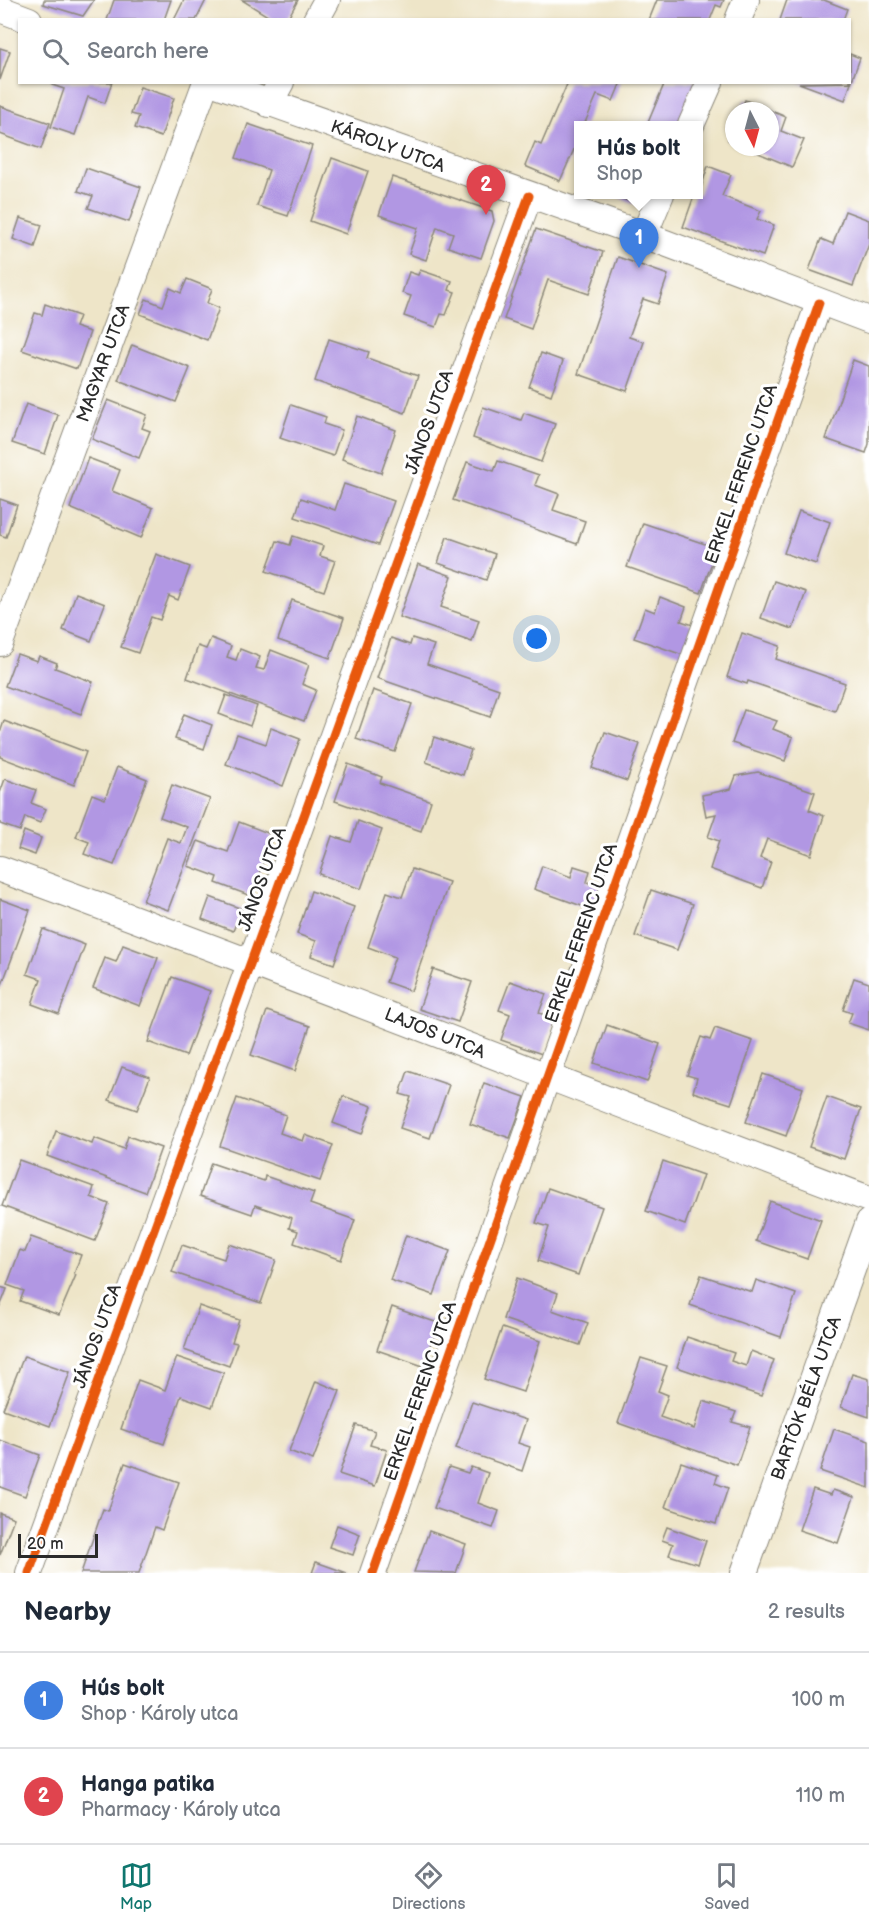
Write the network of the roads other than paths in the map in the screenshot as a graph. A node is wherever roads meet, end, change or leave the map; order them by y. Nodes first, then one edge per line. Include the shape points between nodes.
1 (327, 0) edge
2 (746, 0) edge
3 (0, 9) edge
4 (24, 18) edge
5 (317, 18) edge
6 (739, 18) edge
7 (205, 84) edge
8 (223, 84) edge
9 (709, 84) edge
10 (275, 93) edge
11 (693, 121) edge
12 (529, 196) junction
13 (659, 199) edge
14 (644, 235) junction
15 (819, 303) junction
16 (869, 320) edge
17 (0, 643) edge
18 (0, 869) edge
19 (250, 960) junction
20 (548, 1078) junction
21 (869, 1199) edge
22 (869, 1222) edge
23 (29, 1573) edge
24 (373, 1573) edge
25 (744, 1573) edge

1 - 5 street
2 - 6 street
3 - 4 street
7 - 17 street, MAGYAR UTCA
8 - 10 street, KÁROLY UTCA
9 - 11 street
10 - 12 street, KÁROLY UTCA
12 - 14 street, KÁROLY UTCA
12 - 19 street, JÁNOS UTCA
13 - 14 street
14 - 15 street, KÁROLY UTCA
15 - 16 street, KÁROLY UTCA
15 - 20 street, ERKEL FERENC UTCA
18 - 19 street, LAJOS UTCA
19 - 20 street, LAJOS UTCA
19 - 23 street, JÁNOS UTCA
20 - 21 street, LAJOS UTCA
20 - 24 street, ERKEL FERENC UTCA
22 - 25 street, BARTÓK BÉLA UTCA

